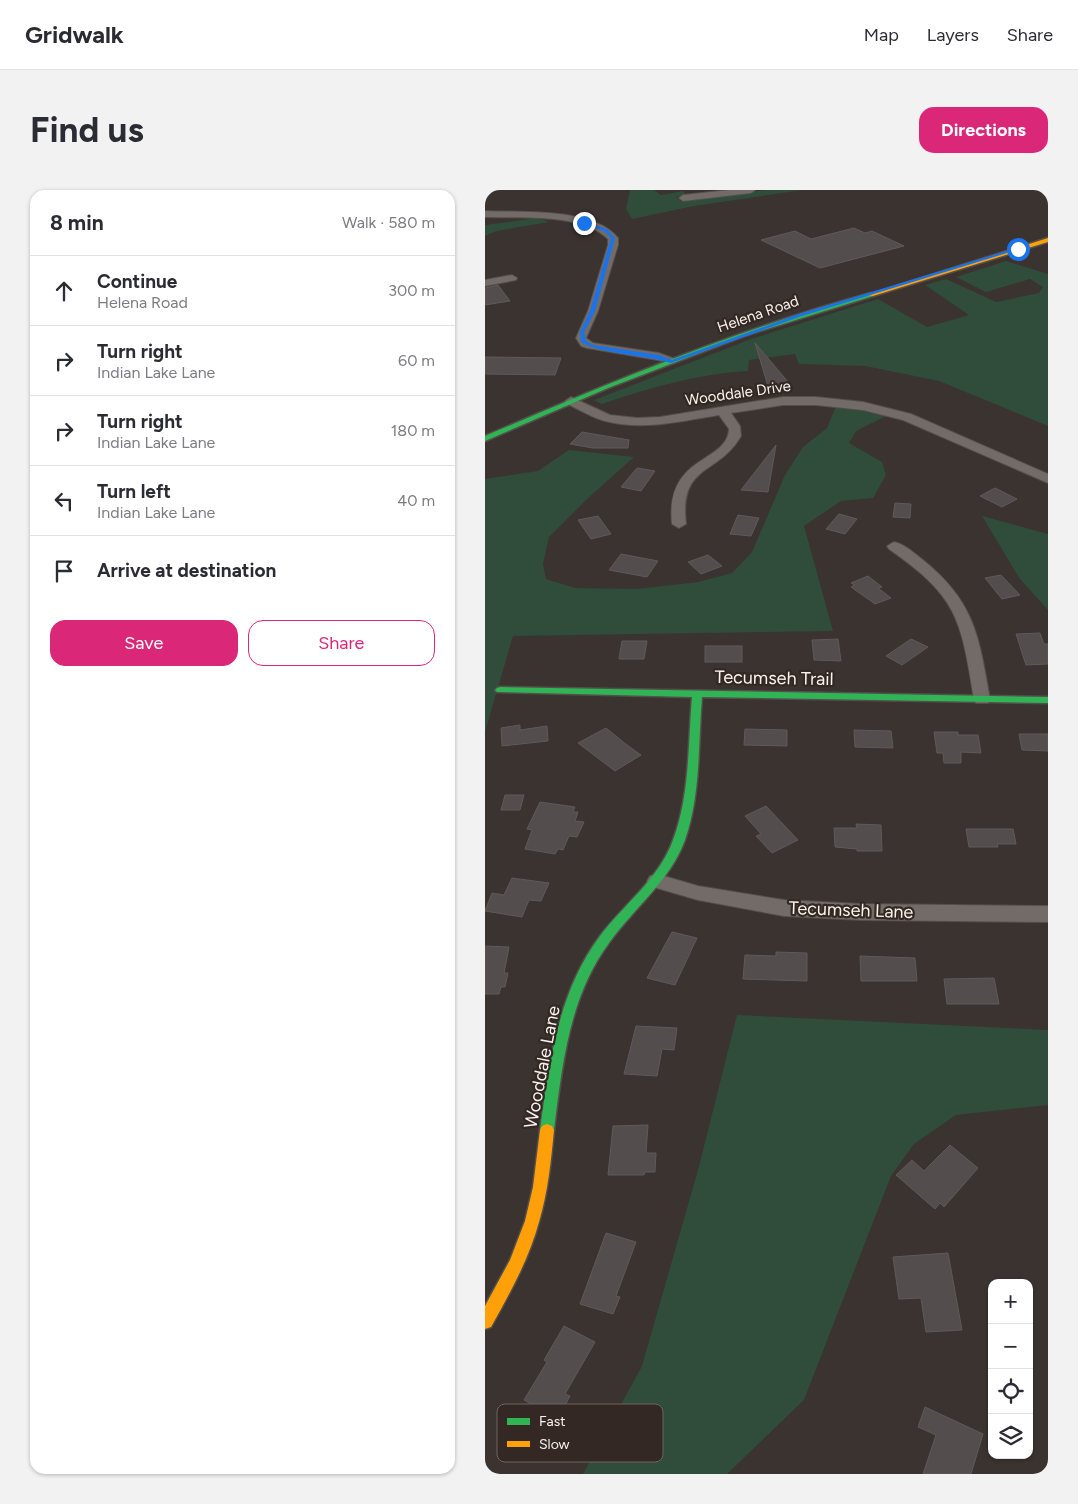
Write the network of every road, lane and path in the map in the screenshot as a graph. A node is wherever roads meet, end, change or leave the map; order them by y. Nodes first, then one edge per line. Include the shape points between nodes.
1 (751, 190) edge
2 (683, 198) dead end
3 (485, 214) edge
4 (532, 215) junction
5 (485, 222) edge
6 (1048, 240) edge
7 (512, 278) dead end
8 (485, 283) edge
9 (671, 361) junction
10 (571, 402) junction
11 (722, 410) junction
12 (485, 439) edge
13 (1048, 479) edge
14 (679, 524) dead end
15 (894, 546) dead end
16 (500, 690) dead end
17 (697, 694) junction
18 (982, 699) junction
19 (1048, 700) edge
20 (657, 881) junction
21 (1048, 914) edge
22 (485, 1320) edge

1 - 2 street
3 - 4 street
4 - 5 street
4 - 9 street via 584,223 605,230 613,238 593,311 582,332 583,342
6 - 9 street, Helena Road via 801,315
7 - 8 street
9 - 10 street, Helena Road
10 - 11 street, Wooddale Drive via 607,418 637,422
10 - 12 street, Helena Road
11 - 13 street, Wooddale Drive via 799,400 881,409 923,423
11 - 14 street via 735,429 735,436 726,448 686,479 677,508
15 - 18 street via 923,568 957,604 971,641
16 - 17 street, Tecumseh Trail
17 - 18 street, Tecumseh Trail
17 - 20 street, Wooddale Lane via 682,833
18 - 19 street, Tecumseh Trail
20 - 21 street, Tecumseh Lane via 698,893 784,908
20 - 22 street, Wooddale Lane via 606,939 591,960 572,1000 552,1091 530,1228

